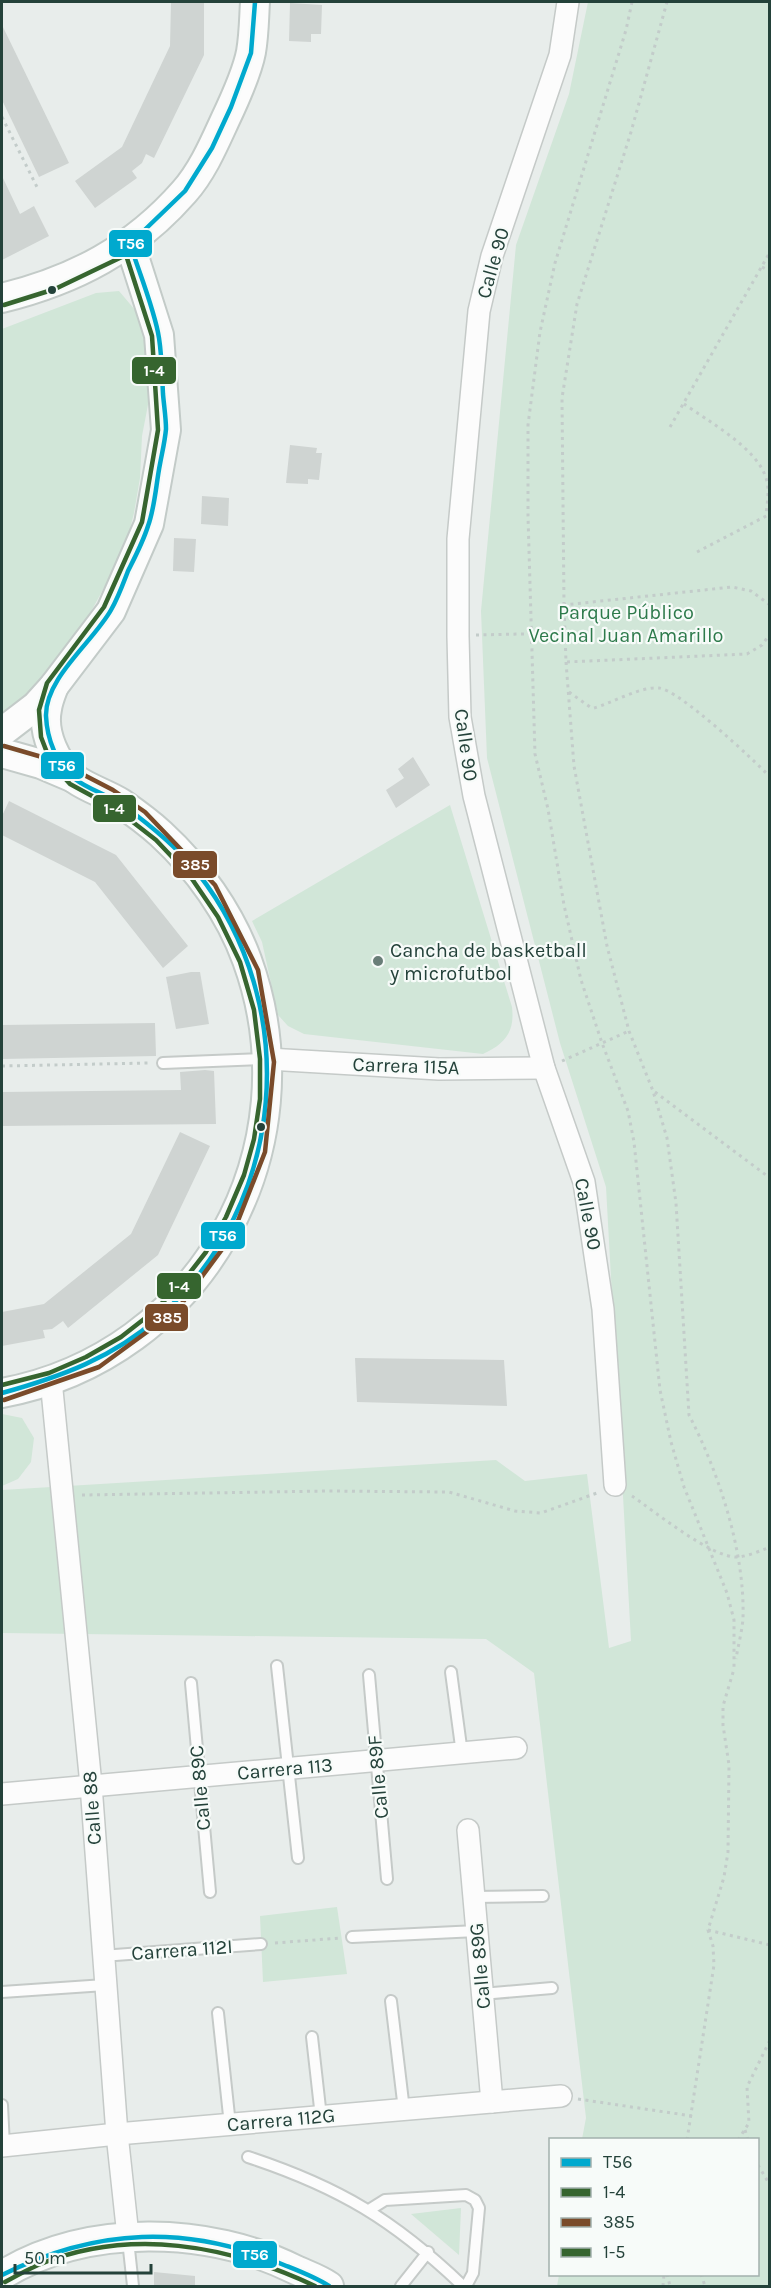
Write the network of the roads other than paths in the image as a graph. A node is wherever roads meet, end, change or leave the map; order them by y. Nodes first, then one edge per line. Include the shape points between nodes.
1 (255, 2) edge
2 (568, 2) edge
3 (130, 244) junction
4 (2, 298) edge
5 (54, 686) junction
6 (2, 732) edge
7 (2, 753) edge
8 (75, 779) junction
9 (268, 1059) junction
10 (163, 1063) road end
11 (544, 1068) junction
12 (51, 1380) junction
13 (2, 1393) edge
14 (615, 1485) road end
15 (277, 1666) dead end
16 (451, 1672) dead end
17 (369, 1675) dead end
18 (191, 1683) dead end
19 (516, 1748) dead end
20 (462, 1754) junction
21 (376, 1761) junction
22 (288, 1768) junction
23 (200, 1776) junction
24 (91, 1785) junction
25 (2, 1794) edge
26 (468, 1830) dead end
27 (298, 1858) dead end
28 (387, 1880) dead end
29 (210, 1892) dead end
30 (543, 1896) dead end
31 (474, 1897) junction
32 (477, 1931) junction
33 (352, 1937) road end
34 (261, 1944) road end
35 (102, 1956) junction
36 (105, 1985) junction
37 (552, 1988) dead end
38 (2, 1992) edge
39 (482, 1994) junction
40 (391, 2001) dead end
41 (218, 2013) dead end
42 (312, 2037) dead end
43 (561, 2096) road end
44 (492, 2102) junction
45 (2, 2104) edge
46 (404, 2110) junction
47 (321, 2117) junction
48 (230, 2125) junction
49 (117, 2134) junction
50 (3, 2146) edge
51 (248, 2157) dead end
52 (369, 2210) junction
53 (128, 2236) junction
54 (428, 2252) junction
55 (2, 2275) edge
56 (133, 2286) edge
57 (329, 2286) edge
58 (401, 2286) edge
59 (465, 2286) edge

1 - 3 street via 251,53 212,148 185,191
2 - 11 street, Calle 90 via 560,55 492,256 479,311 458,539 460,717 474,795
3 - 4 street via 81,271
3 - 5 street via 159,335 166,430 149,524 111,611
5 - 6 street via 36,706
5 - 8 street via 46,711 48,736 58,759
7 - 8 street
8 - 9 street via 120,803 161,834 196,871 225,913 247,959
9 - 10 lane
9 - 11 street, Carrera 115A via 439,1070
9 - 12 street via 261,1142 233,1220 212,1256 187,1289 150,1324 89,1364
11 - 14 street, Calle 90 via 584,1182 603,1310
12 - 13 street
12 - 24 street, Calle 88
15 - 22 lane
16 - 20 lane
17 - 21 lane, Calle 89F
18 - 23 lane, Calle 89C
19 - 20 street, Carrera 113
20 - 21 street, Carrera 113
21 - 22 street, Carrera 113
21 - 28 lane, Calle 89F
22 - 23 street, Carrera 113
22 - 27 lane
23 - 24 street, Carrera 113
23 - 29 lane, Calle 89C
24 - 25 street, Carrera 113
24 - 35 street, Calle 88
26 - 31 street, Calle 89G
30 - 31 lane
31 - 32 street, Calle 89G
32 - 33 lane
32 - 39 street, Calle 89G
34 - 35 lane, Carrera 112I
35 - 36 street, Calle 88
36 - 38 lane
36 - 49 street, Calle 88
37 - 39 lane
39 - 44 street, Calle 89G
40 - 46 lane
41 - 48 lane
42 - 47 lane
43 - 44 street, Carrera 112G
44 - 46 street, Carrera 112G
45 - 50 lane
46 - 47 street, Carrera 112G
47 - 48 street, Carrera 112G
48 - 49 street, Carrera 112G
49 - 50 street, Carrera 112G
49 - 53 street, Calle 88
51 - 52 lane via 290,2170
52 - 54 lane
52 - 59 lane via 385,2200 466,2194 475,2200 479,2208 473,2273
53 - 55 street via 69,2247
53 - 56 lane
53 - 57 street via 208,2240 268,2256
54 - 58 lane
54 - 59 lane

